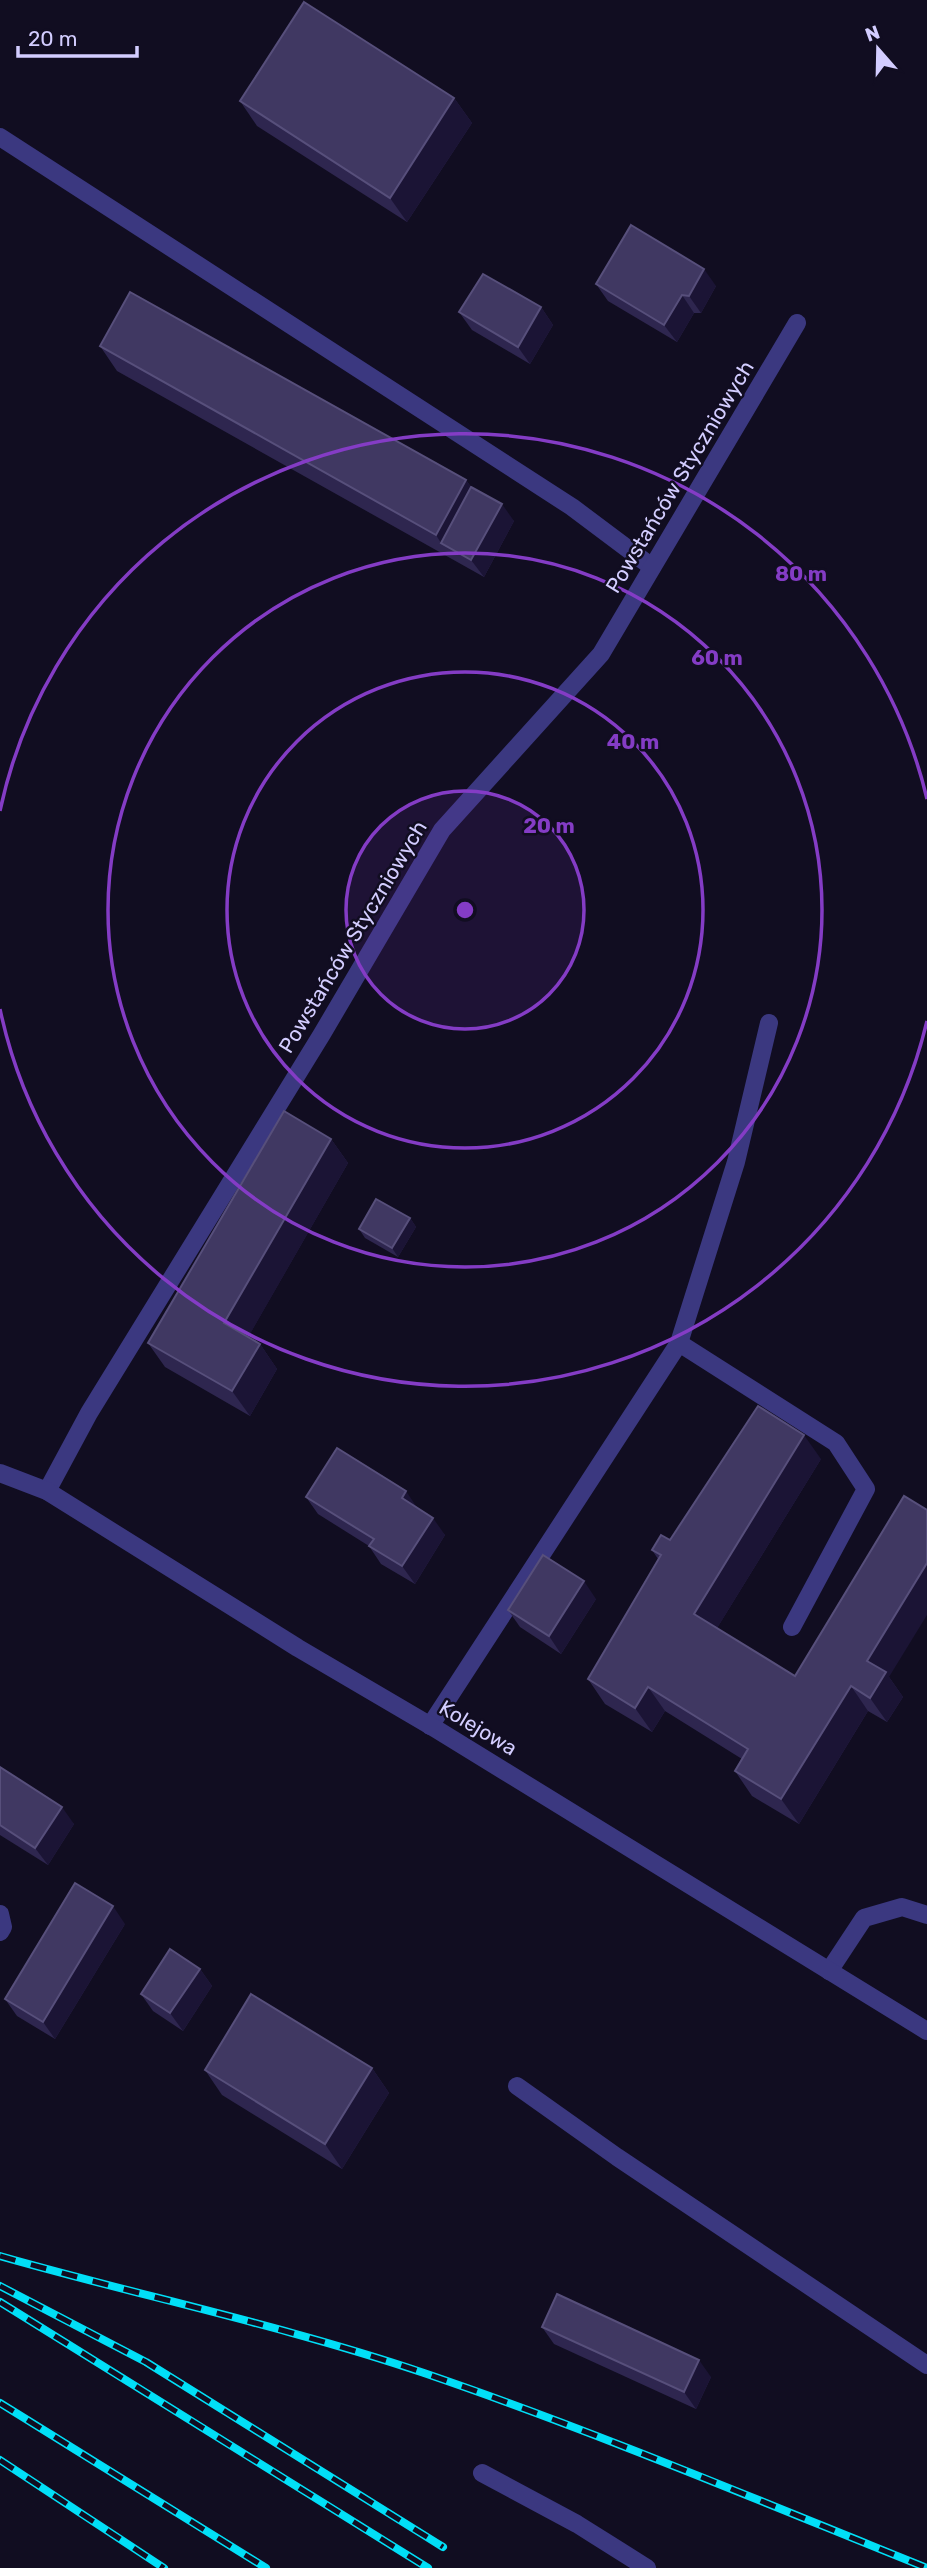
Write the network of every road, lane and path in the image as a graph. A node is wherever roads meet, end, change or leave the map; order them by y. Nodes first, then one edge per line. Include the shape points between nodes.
1 (0, 137) edge
2 (797, 323) dead end
3 (652, 567) junction
4 (769, 1023) dead end
5 (679, 1343) junction
6 (0, 1473) edge
7 (47, 1491) junction
8 (792, 1627) dead end
9 (430, 1726) junction
10 (0, 1914) edge
11 (927, 1915) edge
12 (0, 1932) edge
13 (829, 1971) junction
14 (927, 2031) edge
15 (517, 2086) dead end
16 (927, 2365) edge
17 (482, 2473) dead end
18 (647, 2568) edge

1 - 3 street via 572,507
2 - 3 street, Powstańców Styczniowych
3 - 7 street, Powstańców Styczniowych via 601,654 442,830 89,1413
4 - 5 street via 736,1162
5 - 8 street via 836,1443 866,1489
5 - 9 street
6 - 7 street, Kolejowa
7 - 9 street, Kolejowa
9 - 13 street, Kolejowa
10 - 12 street
11 - 13 street via 902,1907 864,1919
13 - 14 street, Kolejowa
15 - 16 street
17 - 18 street

